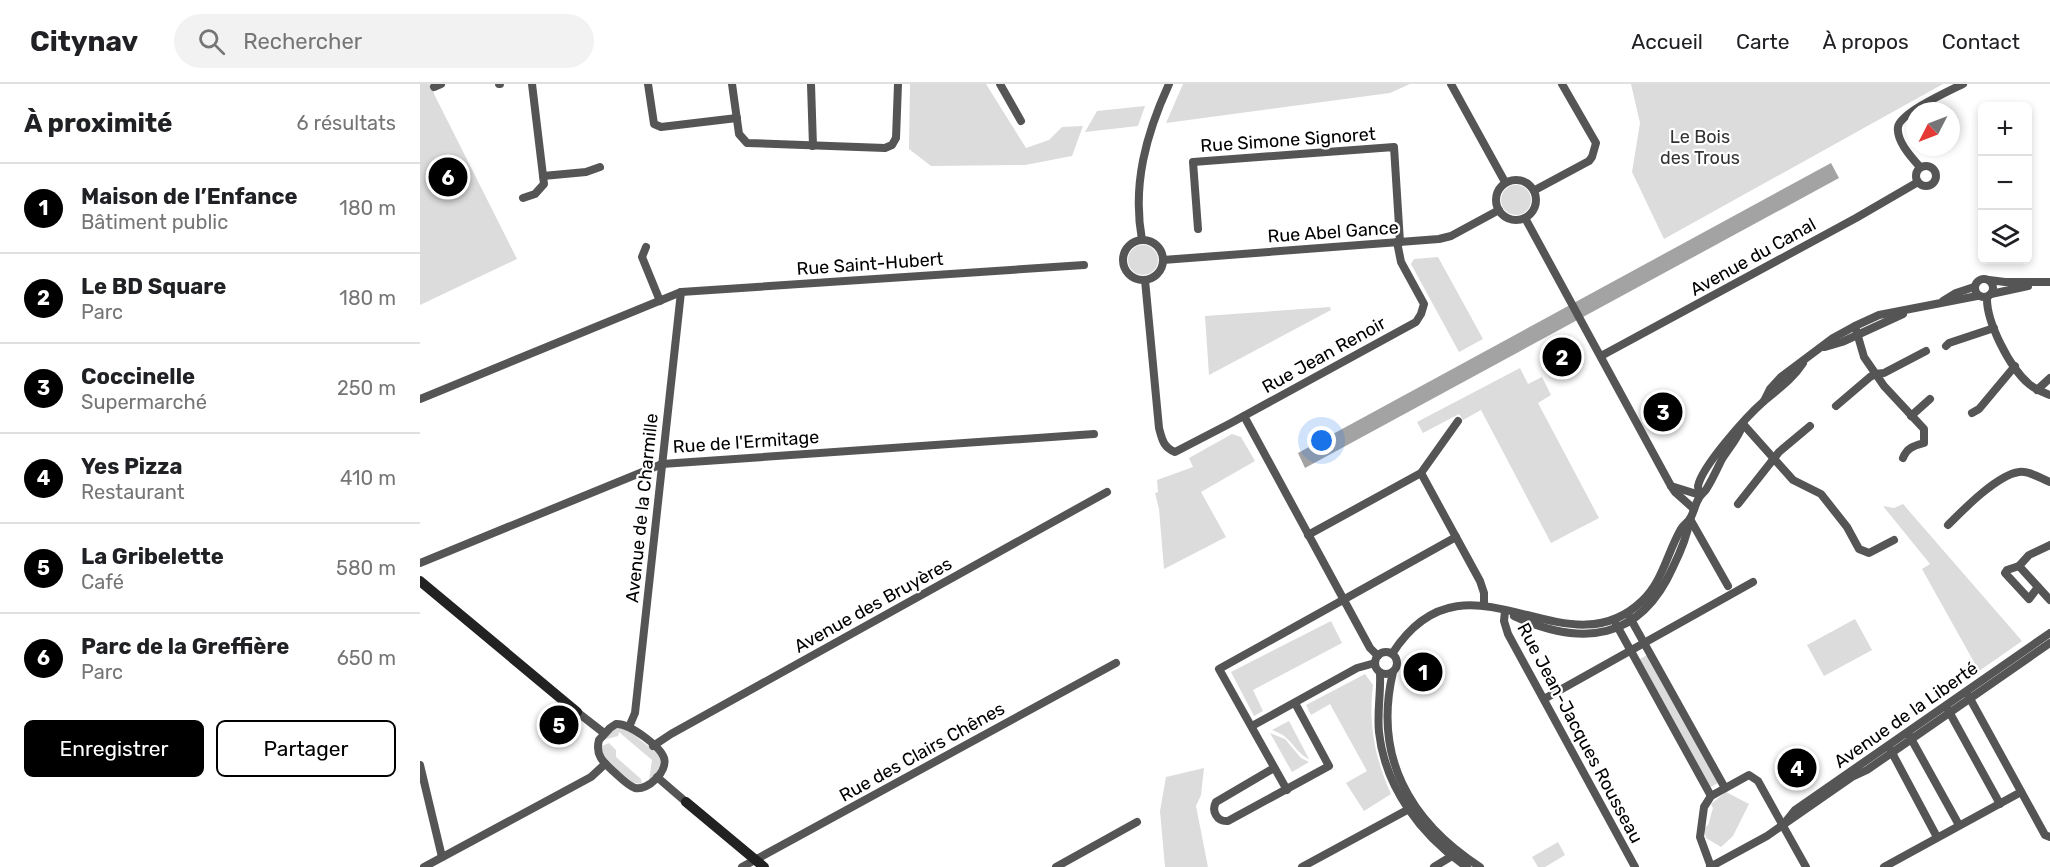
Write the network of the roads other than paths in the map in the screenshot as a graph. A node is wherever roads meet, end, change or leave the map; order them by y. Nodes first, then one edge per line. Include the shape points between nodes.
1 (532, 84) edge
2 (648, 84) edge
3 (732, 84) edge
4 (811, 84) edge
5 (898, 84) edge
6 (1000, 84) edge
7 (1169, 84) edge
8 (1451, 84) edge
9 (1562, 84) edge
10 (1963, 84) edge
11 (737, 118) junction
12 (1021, 121) dead end
13 (813, 146) junction
14 (600, 167) dead end
15 (1920, 167) junction
16 (543, 176) junction
17 (1505, 182) junction
18 (1918, 182) junction
19 (1535, 190) junction
20 (523, 198) dead end
21 (1499, 210) junction
22 (1525, 218) junction
23 (1198, 229) dead end
24 (1142, 240) junction
25 (1398, 242) junction
26 (646, 247) dead end
27 (1163, 260) junction
28 (1084, 265) dead end
29 (1145, 280) junction
30 (1989, 280) junction
31 (2048, 282) edge
32 (1974, 287) junction
33 (681, 292) junction
34 (1977, 296) junction
35 (1989, 296) junction
36 (660, 301) junction
37 (1943, 301) junction
38 (1994, 328) junction
39 (1856, 330) junction
40 (1946, 346) dead end
41 (1926, 351) dead end
42 (1601, 356) junction
43 (2015, 366) junction
44 (1875, 374) junction
45 (2050, 378) edge
46 (2037, 390) junction
47 (2050, 395) edge
48 (420, 399) edge
49 (1930, 399) dead end
50 (1836, 406) dead end
51 (1972, 413) dead end
52 (1244, 416) junction
53 (1911, 416) junction
54 (1458, 421) dead end
55 (1743, 424) junction
56 (1810, 426) dead end
57 (1094, 434) dead end
58 (1773, 458) junction
59 (1903, 458) dead end
60 (662, 464) junction
61 (1421, 473) junction
62 (2050, 482) edge
63 (1671, 486) junction
64 (1107, 492) dead end
65 (1700, 495) junction
66 (1738, 504) dead end
67 (1694, 509) junction
68 (1690, 519) junction
69 (1948, 525) dead end
70 (1308, 536) junction
71 (1456, 537) junction
72 (1894, 540) dead end
73 (2050, 545) edge
74 (420, 563) edge
75 (2019, 566) junction
76 (420, 581) edge
77 (1753, 582) dead end
78 (1728, 586) dead end
79 (2038, 587) junction
80 (1343, 599) junction
81 (2050, 600) edge
82 (1484, 606) junction
83 (1505, 611) junction
84 (1629, 617) junction
85 (1616, 624) junction
86 (2050, 633) edge
87 (1645, 643) junction
88 (2050, 643) edge
89 (1631, 651) junction
90 (1392, 654) junction
91 (1376, 659) junction
92 (1116, 663) dead end
93 (1393, 672) junction
94 (1380, 673) junction
95 (1968, 695) junction
96 (1544, 699) junction
97 (1295, 703) junction
98 (1948, 709) junction
99 (577, 712) joint
100 (1252, 726) junction
101 (629, 727) junction
102 (604, 733) junction
103 (1909, 736) junction
104 (653, 746) junction
105 (1890, 749) junction
106 (605, 764) junction
107 (420, 765) edge
108 (1274, 768) junction
109 (657, 777) junction
110 (1725, 788) junction
111 (1287, 790) junction
112 (2021, 792) junction
113 (1711, 796) junction
114 (686, 802) joint
115 (2000, 804) junction
116 (1409, 809) junction
117 (1137, 822) dead end
118 (1959, 825) junction
119 (1783, 826) junction
120 (1937, 837) junction
121 (2050, 837) edge
122 (1452, 856) junction
123 (442, 857) junction
124 (760, 863) edge
125 (424, 867) edge
126 (742, 867) edge
127 (1056, 867) edge
128 (1302, 867) edge
129 (1434, 867) edge
130 (1467, 867) edge
131 (1480, 867) edge
132 (1635, 867) edge
133 (1710, 867) edge
134 (1806, 867) edge
135 (1884, 867) edge

1 - 16 street
2 - 11 street via 654,124 667,128
3 - 11 street
4 - 13 street
5 - 13 street via 897,138 892,145
6 - 12 street
7 - 24 street via 1153,118 1142,161 1138,203
8 - 17 street
9 - 19 street via 1596,143 1589,161
10 - 15 street, Avenue du Canal via 1908,115 1898,125 1903,144
11 - 13 street via 739,134 747,144
14 - 16 street
15 - 18 street
15 - 18 street, Avenue du Canal via 1931,166 1937,175 1928,187
16 - 20 street via 544,184 535,194
17 - 19 street via 1518,179
17 - 21 street via 1497,192
18 - 42 street, Avenue du Canal
19 - 22 street via 1537,203
21 - 22 street via 1513,220
21 - 25 street, Rue Abel Gance via 1451,236
22 - 42 street
23 - 25 street, Rue Simone Signoret via 1193,162 1394,147
24 - 27 street via 1159,248
24 - 29 street via 1130,245 1124,262 1133,277
25 - 27 street, Rue Abel Gance
25 - 52 street, Rue Jean Renoir via 1401,262 1424,304 1416,322
26 - 36 street via 642,257
27 - 29 street via 1160,271
28 - 33 street, Rue Saint-Hubert
29 - 52 street, Rue Jean Renoir via 1159,428 1168,449 1181,450
30 - 31 street
30 - 32 street via 1980,280
30 - 35 street via 1993,287
31 - 35 street
32 - 34 street
32 - 37 street
33 - 36 street, Rue Saint-Hubert
33 - 60 street, Avenue de la Charmille
34 - 35 street
34 - 37 street
35 - 38 street via 1988,313
36 - 48 street, Rue Saint-Hubert
37 - 39 street
38 - 40 street
38 - 43 street
39 - 44 street via 1864,357
39 - 55 street via 1805,360 1792,378
41 - 44 street
42 - 63 street
43 - 46 street
43 - 51 street
44 - 50 street
44 - 53 street
45 - 46 street
46 - 47 street
49 - 53 street
52 - 70 street
53 - 59 street via 1924,429 1924,444 1913,446
54 - 61 street
55 - 58 street
55 - 65 street
56 - 58 street
57 - 60 street, Rue de l'Ermitage
58 - 66 street
58 - 72 street via 1793,480 1821,494 1859,549 1869,553
60 - 74 street, Rue de l'Ermitage
60 - 101 street, Avenue de la Charmille via 635,713
61 - 70 street
61 - 71 street
62 - 69 street via 2017,472 1985,492
63 - 65 street
63 - 67 street
64 - 104 street, Avenue des Bruyères
65 - 67 street
67 - 68 street
68 - 78 street
68 - 84 street via 1687,537 1662,591 1648,607
70 - 80 street
71 - 80 street
71 - 82 street via 1480,581
73 - 75 street via 2029,555
75 - 79 street
75 - 79 street via 2005,573 2029,599
76 - 99 main road
77 - 87 street
79 - 81 street
80 - 91 street
80 - 100 street via 1219,669
82 - 83 street
82 - 90 street via 1451,607 1433,613 1408,631
83 - 85 street via 1572,625
83 - 96 street, Rue Jean-Jacques Rousseau via 1508,634
84 - 85 street
84 - 87 street
85 - 89 street
86 - 95 street, Avenue de la Liberté
87 - 89 street
87 - 110 street
88 - 95 street, Avenue de la Liberté
89 - 96 street
89 - 113 street
90 - 91 street via 1383,653
90 - 93 street via 1396,663
91 - 94 street
91 - 97 street
92 - 124 street, Rue des Clairs Chênes
93 - 94 street
93 - 131 street via 1386,733 1398,774 1428,824
94 - 116 street via 1378,719 1382,749 1391,777
95 - 98 street, Avenue de la Liberté
95 - 112 street
96 - 132 street, Rue Jean-Jacques Rousseau
97 - 100 street
97 - 111 street via 1329,766
98 - 103 street, Avenue de la Liberté
98 - 115 street
99 - 102 street
100 - 108 street
101 - 102 street via 616,724
101 - 104 street
102 - 106 street via 598,740 597,751
103 - 105 street, Avenue de la Liberté
103 - 118 street
104 - 109 street via 664,760
105 - 119 street, Avenue de la Liberté via 1867,770 1857,770
105 - 120 street
106 - 109 street via 636,788 646,787
106 - 123 street via 591,777
107 - 123 street
108 - 111 street
108 - 111 street via 1216,801 1214,812 1228,821
109 - 114 street
110 - 113 street
110 - 119 street via 1753,776
112 - 115 street
112 - 121 street via 2045,835
113 - 133 street via 1704,807 1700,837
114 - 124 main road
115 - 118 street
116 - 122 street
116 - 128 street
117 - 127 street
118 - 120 street
119 - 133 street, Avenue de la Liberté
119 - 134 street
120 - 135 street
122 - 129 street
122 - 130 street
123 - 125 street
124 - 126 street, Rue des Clairs Chênes

